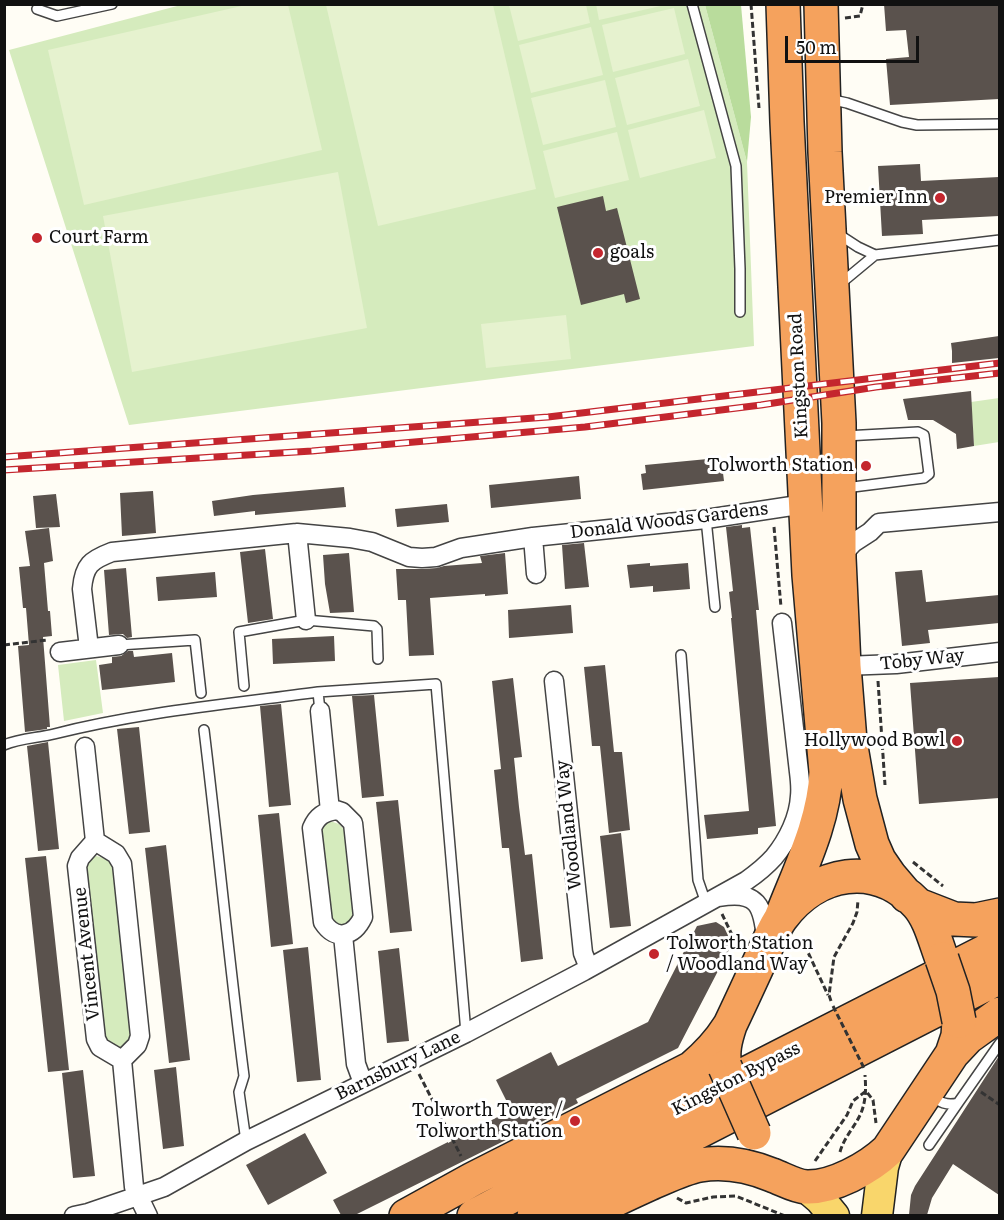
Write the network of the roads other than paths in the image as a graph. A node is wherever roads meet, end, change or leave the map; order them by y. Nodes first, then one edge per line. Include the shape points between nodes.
1 (112, 4) edge
2 (692, 4) edge
3 (783, 4) edge
4 (37, 9) dead end
5 (831, 11) edge
6 (824, 99) junction
7 (999, 124) edge
8 (829, 226) junction
9 (999, 240) edge
10 (876, 255) junction
11 (832, 292) junction
12 (740, 312) dead end
13 (840, 436) junction
14 (840, 489) junction
15 (805, 504) junction
16 (999, 512) edge
17 (706, 519) junction
18 (297, 533) junction
19 (533, 537) junction
20 (840, 558) junction
21 (536, 574) dead end
22 (715, 607) dead end
23 (306, 620) junction
24 (782, 623) road end
25 (118, 645) joint
26 (89, 648) junction
27 (999, 651) edge
28 (60, 652) dead end
29 (681, 655) dead end
30 (378, 659) dead end
31 (844, 666) junction
32 (554, 681) dead end
33 (244, 686) dead end
34 (318, 692) junction
35 (201, 693) dead end
36 (320, 711) joint
37 (204, 730) dead end
38 (4, 745) edge
39 (85, 747) dead end
40 (330, 811) junction
41 (95, 841) junction
42 (912, 900) junction
43 (710, 901) junction
44 (999, 915) edge
45 (343, 935) junction
46 (770, 940) junction
47 (999, 944) edge
48 (589, 968) junction
49 (999, 977) edge
50 (999, 1014) edge
51 (730, 1025) junction
52 (466, 1033) junction
53 (999, 1043) edge
54 (952, 1054) junction
55 (122, 1060) junction
56 (363, 1083) junction
57 (926, 1093) junction
58 (958, 1103) junction
59 (882, 1137) junction
60 (246, 1141) junction
61 (929, 1145) dead end
62 (801, 1176) junction
63 (138, 1196) junction
64 (592, 1212) edge
65 (74, 1215) edge
66 (148, 1215) edge
67 (406, 1215) edge
68 (474, 1215) edge
69 (534, 1215) edge
70 (834, 1215) edge
71 (877, 1215) edge

1 - 4 lane via 57,16
2 - 12 lane via 736,166
3 - 15 highway, Kingston Road
5 - 6 highway, Kingston Road
6 - 7 lane via 917,125
6 - 8 highway, Kingston Road
8 - 10 lane via 841,237
8 - 11 highway, Kingston Road
9 - 10 lane
10 - 11 lane
11 - 13 highway, Kingston Road
13 - 14 highway, Kingston Road
13 - 14 lane via 918,432 924,435 929,474 924,478
14 - 20 highway, Kingston Road
15 - 17 street, Donald Woods Gardens
15 - 46 highway, Kingston Road via 825,786 811,841
16 - 20 street via 879,523
17 - 19 street, Donald Woods Gardens
17 - 22 lane
18 - 19 street, Donald Woods Gardens via 372,542 422,558
18 - 23 street
18 - 26 street, Donald Woods Gardens via 100,556 89,564 83,579
19 - 21 street
20 - 31 highway, Kingston Road
23 - 30 lane via 374,626
23 - 33 lane via 239,632
24 - 43 street, Barnsbury Lane via 799,772 798,812 775,856 746,881
25 - 26 street
25 - 35 lane via 195,640
26 - 28 street
27 - 31 street, Toby Way via 896,664
29 - 43 lane via 698,880
31 - 42 highway, Kingston Road via 850,741 872,844 890,876
32 - 48 street, Woodland Way via 583,953
34 - 36 lane
34 - 38 lane via 91,724
34 - 52 lane via 436,684
36 - 40 street
37 - 60 lane via 244,1077 239,1092
39 - 41 street
40 - 45 street via 318,818 312,828 323,922
40 - 45 street via 336,810 353,824 363,917 351,932
41 - 55 street via 122,864 140,1036
41 - 55 street, Vincent Avenue via 77,866 96,1039 100,1047
42 - 44 highway via 954,919
42 - 46 highway via 878,879 857,875 826,881 797,901
42 - 54 highway, Kingston Road, bridge via 927,920 953,991 959,1021
43 - 46 street, Barnsbury Lane via 738,895 748,898 760,907
43 - 48 street, Barnsbury Lane
45 - 56 street via 356,1064
46 - 51 highway, Kingston Road
47 - 68 highway, Kingston Bypass
48 - 52 street, Barnsbury Lane
49 - 69 highway, Kingston Bypass
50 - 54 highway
51 - 62 highway, bridge via 723,1056 725,1067 754,1133 770,1165
51 - 67 highway via 708,1055 692,1068
52 - 56 street, Barnsbury Lane
53 - 58 lane
54 - 57 highway
55 - 63 street
56 - 60 street, Barnsbury Lane
57 - 58 lane via 943,1104
57 - 59 highway
58 - 61 lane
59 - 62 highway via 878,1159 843,1179 823,1185
59 - 71 main road
60 - 63 street, Barnsbury Lane via 164,1187
62 - 64 highway via 723,1164 701,1165
62 - 70 main road
63 - 65 street, Barnsbury Lane
63 - 66 street

